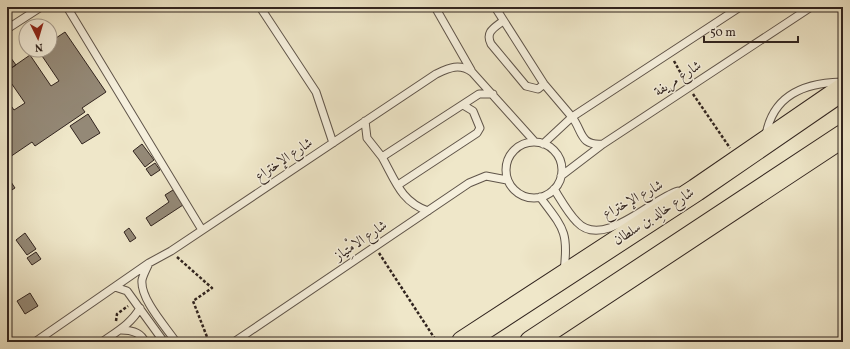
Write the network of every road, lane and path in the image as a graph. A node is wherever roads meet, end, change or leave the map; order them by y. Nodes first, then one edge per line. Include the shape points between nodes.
1 (41, 7) edge
2 (67, 7) edge
3 (260, 7) edge
4 (435, 7) edge
5 (494, 7) edge
6 (740, 7) edge
7 (811, 7) edge
8 (503, 21) junction
9 (7, 29) edge
10 (669, 54) junction
11 (472, 72) junction
12 (843, 82) edge
13 (544, 84) junction
14 (689, 88) junction
15 (843, 89) edge
16 (493, 94) junction
17 (463, 104) junction
18 (572, 117) junction
19 (364, 122) junction
20 (843, 136) edge
21 (765, 141) junction
22 (535, 142) junction
23 (333, 143) junction
24 (543, 144) junction
25 (603, 144) junction
26 (382, 157) junction
27 (738, 160) junction
28 (561, 176) junction
29 (507, 180) junction
30 (398, 185) junction
31 (554, 189) junction
32 (696, 190) junction
33 (540, 197) junction
34 (428, 211) junction
35 (202, 230) junction
36 (376, 248) junction
37 (171, 251) junction
38 (149, 263) junction
39 (564, 276) junction
40 (112, 289) junction
41 (140, 308) junction
42 (118, 331) junction
43 (35, 342) edge
44 (102, 342) edge
45 (145, 342) edge
46 (164, 342) edge
47 (176, 342) edge
48 (209, 342) edge
49 (234, 342) edge
50 (437, 342) edge
51 (463, 342) edge
52 (531, 342) edge

1 - 9 lane
2 - 35 lane
3 - 23 lane via 316,92
4 - 11 lane
5 - 8 lane
6 - 10 lane
7 - 14 lane, شارع مريفة
8 - 13 lane
8 - 13 lane via 491,30 491,44 526,86 538,89
10 - 14 path
10 - 18 lane
11 - 16 lane
11 - 19 lane, شارع الإختراع via 466,67 458,66 444,70
12 - 21 lane via 811,85 786,99 769,120
13 - 18 lane
14 - 25 lane, شارع مريفة
14 - 27 path
15 - 21 main road, شارع خالِد بن سلطان
16 - 17 lane via 479,94
16 - 22 lane
17 - 26 lane
17 - 30 lane via 473,111 480,128 477,133
18 - 24 lane
18 - 25 lane via 582,138 588,143
19 - 23 lane, شارع الإختراع
19 - 26 lane via 366,138
20 - 52 main road
21 - 27 main road, شارع خالِد بن سلطان
22 - 24 lane
22 - 29 lane via 520,145 514,150 506,164
23 - 35 lane, شارع الإختراع
24 - 28 lane via 556,153 560,160
25 - 28 lane, شارع مريفة
26 - 30 lane
27 - 32 main road, شارع خالِد بن سلطان
28 - 31 lane
29 - 33 lane via 517,192 532,198
29 - 34 lane, شارع الامْتِياز via 486,176 469,183
30 - 34 lane via 406,199 416,207
31 - 32 lane, شارع الإختراع via 577,222 592,230 613,227 668,195
31 - 33 lane
32 - 39 main road, شارع خالِد بن سلطان
33 - 39 lane via 565,233
34 - 36 lane, شارع الامْتِياز
35 - 37 lane, شارع الإختراع
36 - 49 lane, شارع الامْتِياز
36 - 50 path
37 - 38 lane, شارع الإختراع
37 - 48 path via 212,288 193,301
38 - 40 lane, شارع الإختراع
38 - 47 lane via 142,280 142,290
39 - 51 main road, شارع خالِد بن سلطان
40 - 41 lane via 127,291
40 - 42 path via 129,305 116,314
40 - 43 lane, شارع الإختراع
41 - 42 lane
41 - 46 lane
42 - 44 lane
42 - 45 lane via 132,330

